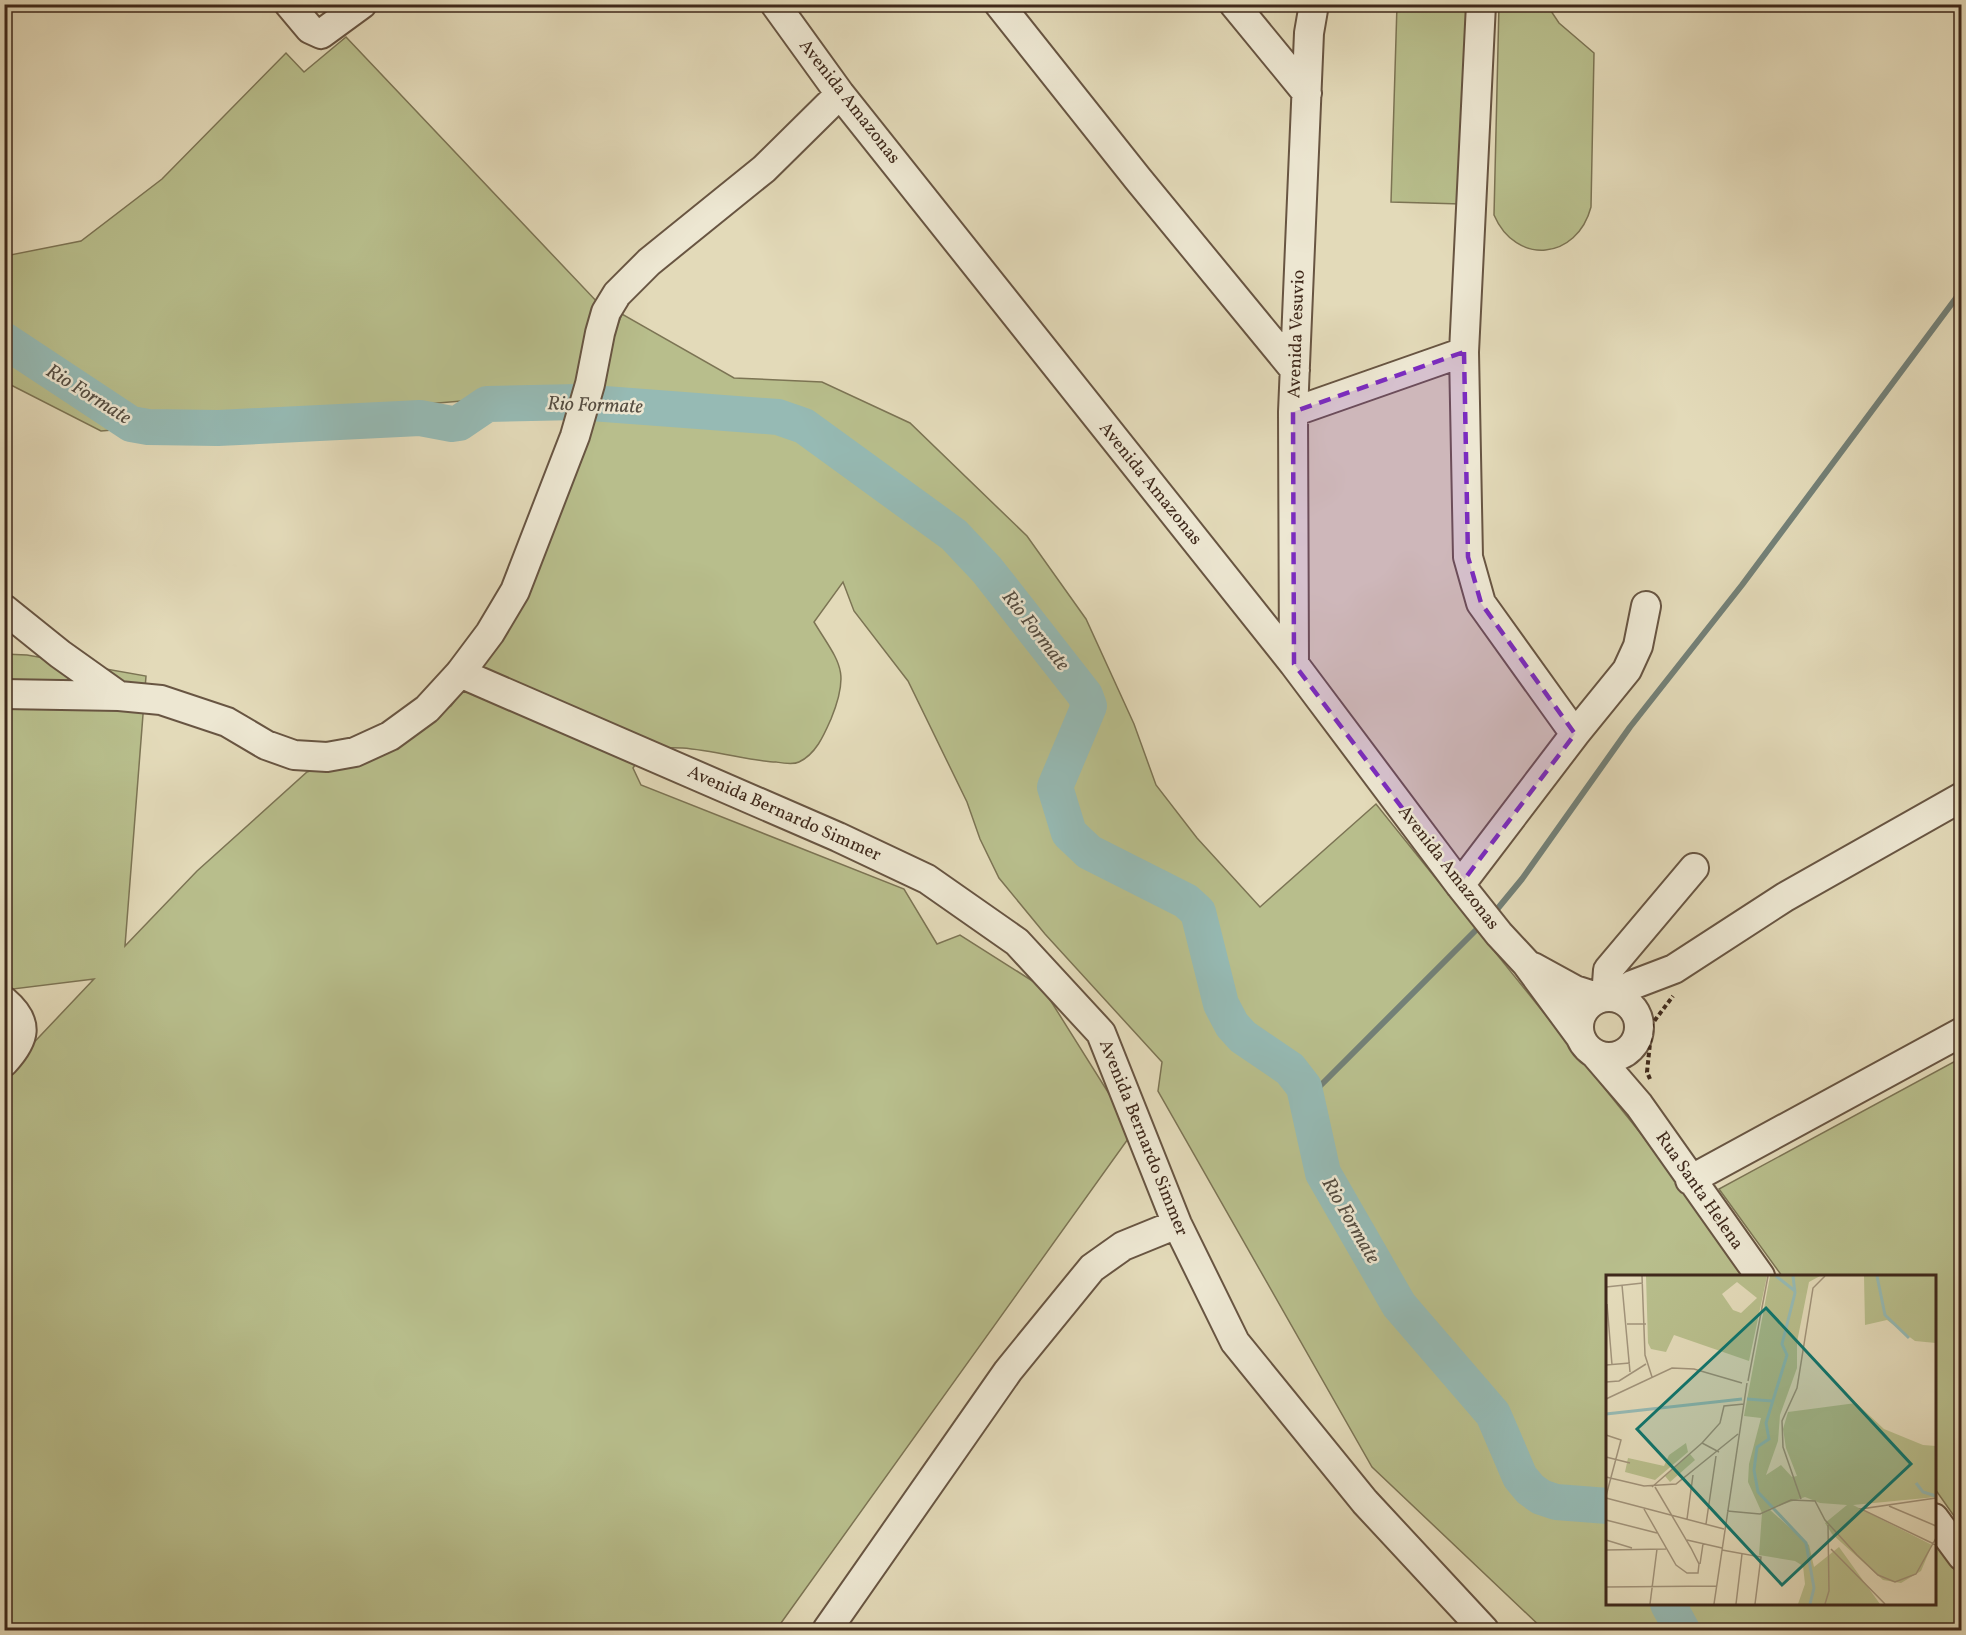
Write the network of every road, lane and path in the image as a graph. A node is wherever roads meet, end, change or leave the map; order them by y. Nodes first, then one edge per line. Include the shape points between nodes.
1 (289, 4) edge
2 (362, 4) edge
3 (775, 4) edge
4 (999, 4) edge
5 (1234, 4) edge
6 (1314, 4) edge
7 (1481, 4) edge
8 (1307, 93) junction
9 (840, 94) junction
10 (1464, 352) junction
11 (1295, 370) junction
12 (1293, 412) junction
13 (1646, 606) dead end
14 (4, 609) edge
15 (1294, 664) junction
16 (460, 673) junction
17 (4, 694) edge
18 (119, 696) junction
19 (1575, 734) junction
20 (1962, 797) edge
21 (1694, 868) dead end
22 (1460, 885) junction
23 (1526, 963) junction
24 (1678, 979) junction
25 (1607, 997) junction
26 (4, 1001) edge
27 (1962, 1032) edge
28 (1635, 1036) junction
29 (1588, 1045) junction
30 (4, 1062) edge
31 (1645, 1093) junction
32 (1690, 1180) junction
33 (1177, 1224) junction
34 (1759, 1275) edge
35 (1936, 1519) edge
36 (1962, 1556) edge
37 (827, 1630) edge
38 (1484, 1630) edge

1 - 2 street via 310,29 321,34
3 - 9 street, Avenida Amazonas
4 - 11 street
5 - 8 street
6 - 8 street, Avenida Vesuvio
7 - 10 street
8 - 11 street, Avenida Vesuvio
9 - 15 street, Avenida Amazonas
9 - 16 street via 764,169 649,262 617,294 606,312 574,436 515,591
10 - 12 street
10 - 19 street via 1468,557 1481,603
11 - 12 street, Avenida Vesuvio
12 - 15 street, Avenida Vesuvio
13 - 19 street via 1638,646 1627,670
14 - 18 street
15 - 22 street, Avenida Amazonas
16 - 18 street via 427,709 390,735 355,752 327,757 294,755 266,745 227,722 160,699
16 - 33 street, Avenida Bernardo Simmer via 927,879 1017,942 1101,1033
17 - 18 street
19 - 22 street
20 - 24 street via 1785,897
21 - 25 street via 1608,970
22 - 23 street, Avenida Amazonas
23 - 25 street, Avenida Amazonas via 1575,990
23 - 29 street, Avenida Amazonas
24 - 25 street via 1632,985
24 - 28 street via 1646,1004
24 - 31 path via 1652,1023
25 - 28 street via 1631,1005
25 - 29 street via 1590,1004 1582,1013 1578,1024
26 - 30 street via 13,1008 23,1035
27 - 32 street
28 - 29 street via 1614,1057
28 - 31 street, Rua Santa Helena
29 - 31 street, Rua Santa Helena
31 - 32 street, Rua Santa Helena
32 - 34 street, Rua Santa Helena
33 - 37 street via 1124,1246 1092,1268 1008,1371
33 - 38 street, Avenida Bernardo Simmer via 1235,1342 1365,1502
35 - 36 street

